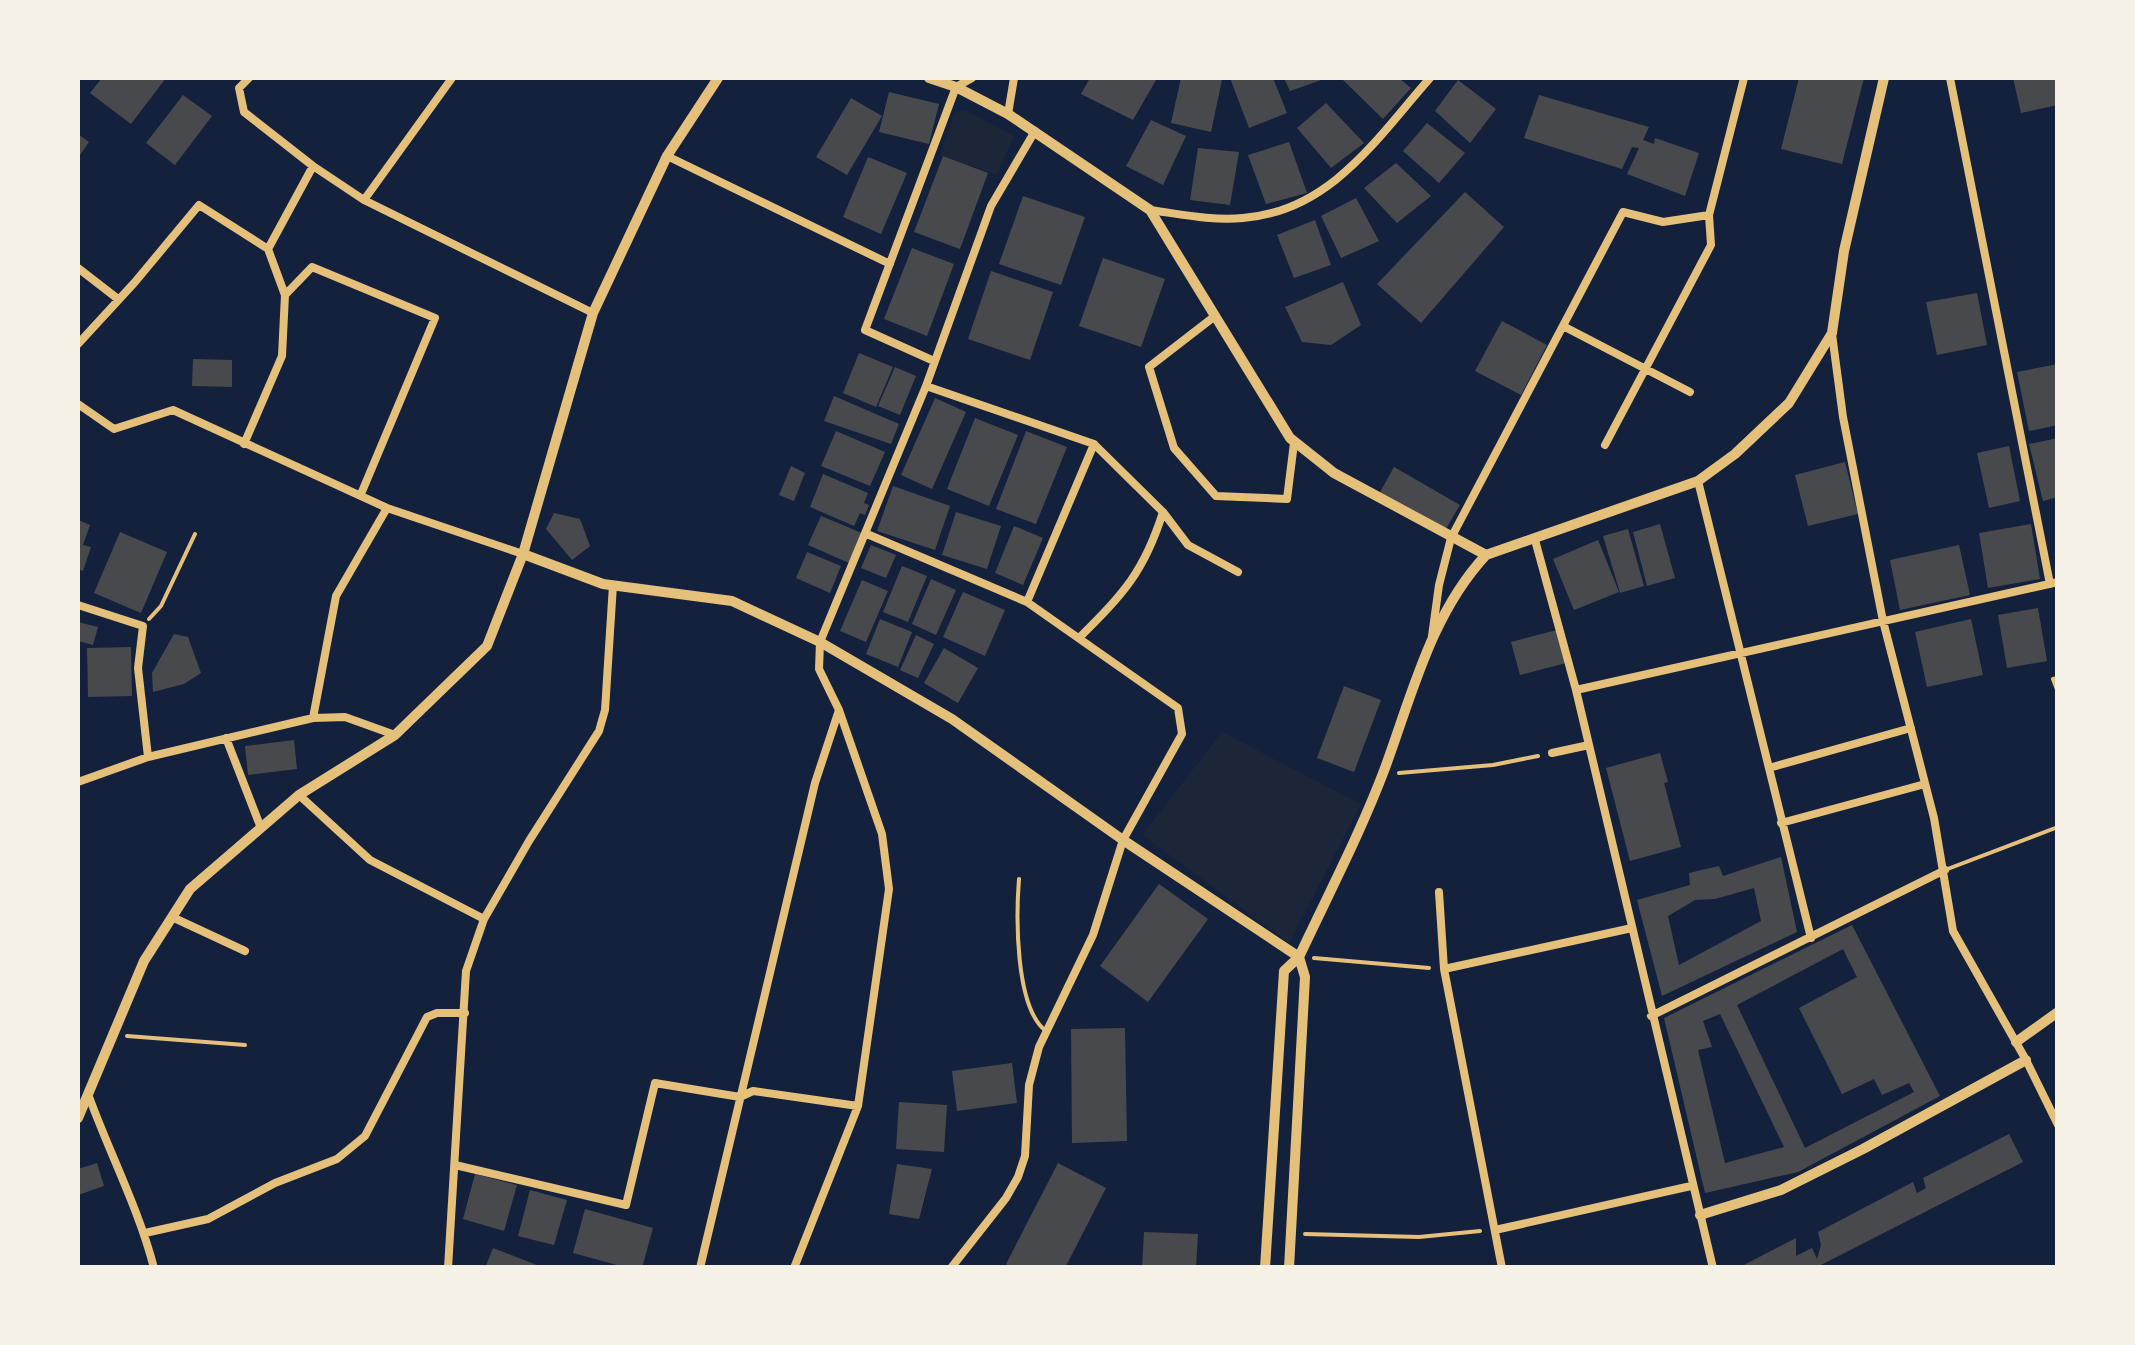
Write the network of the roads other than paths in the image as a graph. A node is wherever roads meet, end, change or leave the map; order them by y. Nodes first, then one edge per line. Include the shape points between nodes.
1 (248, 78) edge
2 (452, 78) edge
3 (718, 78) edge
4 (928, 78) edge
5 (972, 78) edge
6 (1014, 78) edge
7 (1430, 78) edge
8 (1744, 78) edge
9 (1884, 78) edge
10 (1950, 78) edge
11 (956, 87) junction
12 (1008, 114) junction
13 (1034, 131) junction
14 (668, 156) junction
15 (313, 166) junction
16 (364, 200) junction
17 (1150, 210) junction
18 (1709, 215) junction
19 (268, 249) junction
20 (890, 264) junction
21 (78, 268) edge
22 (285, 294) junction
23 (118, 300) junction
24 (593, 312) junction
25 (1215, 316) junction
26 (1563, 326) junction
27 (1832, 333) junction
28 (78, 344) edge
29 (934, 360) junction
30 (1645, 369) junction
31 (926, 386) junction
32 (1690, 392) dead end
33 (78, 404) edge
34 (1294, 442) junction
35 (244, 444) junction
36 (1094, 444) junction
37 (1605, 445) dead end
38 (1698, 481) junction
39 (360, 494) junction
40 (387, 508) junction
41 (1163, 512) junction
42 (867, 534) junction
43 (1450, 538) junction
44 (1535, 540) junction
45 (523, 554) junction
46 (1486, 555) junction
47 (1238, 572) dead end
48 (2054, 583) edge
49 (613, 585) junction
50 (1027, 602) junction
51 (78, 605) edge
52 (1882, 621) junction
53 (1080, 637) junction
54 (820, 642) junction
55 (1430, 644) junction
56 (1742, 652) junction
57 (2058, 678) edge
58 (1576, 690) junction
59 (2058, 692) edge
60 (839, 710) junction
61 (313, 718) junction
62 (1910, 728) junction
63 (395, 735) junction
64 (226, 738) junction
65 (1589, 744) junction
66 (1552, 753) road end
67 (148, 757) junction
68 (1769, 768) junction
69 (78, 782) edge
70 (1926, 784) junction
71 (298, 796) junction
72 (1782, 822) junction
73 (2058, 826) edge
74 (261, 828) junction
75 (1122, 840) junction
76 (1945, 870) junction
77 (1018, 879) dead end
78 (1439, 892) dead end
79 (172, 917) junction
80 (484, 920) junction
81 (1632, 928) junction
82 (1811, 938) junction
83 (244, 951) dead end
84 (1300, 957) junction
85 (1444, 969) junction
86 (2058, 1012) edge
87 (465, 1013) junction
88 (1651, 1016) junction
89 (1046, 1031) junction
90 (2016, 1042) junction
91 (2026, 1060) junction
92 (88, 1094) junction
93 (740, 1096) junction
94 (858, 1106) junction
95 (78, 1118) edge
96 (2058, 1125) edge
97 (455, 1165) junction
98 (1692, 1186) junction
99 (1700, 1215) junction
100 (1267, 1230) junction
101 (1495, 1230) junction
102 (145, 1233) junction
103 (1290, 1233) junction
104 (154, 1268) edge
105 (448, 1268) edge
106 (700, 1268) edge
107 (794, 1268) edge
108 (951, 1268) edge
109 (1265, 1268) edge
110 (1289, 1268) edge
111 (1502, 1268) edge
112 (1713, 1268) edge

1 - 15 street via 239,88 244,112
2 - 16 street
3 - 14 street
4 - 11 street
5 - 11 street
6 - 12 street
7 - 17 street via 1342,178 1310,198 1245,218
8 - 18 street
9 - 27 street
10 - 48 street
11 - 12 street
11 - 20 street
12 - 13 street
13 - 17 street
13 - 29 street via 991,206
14 - 20 street
14 - 24 street
15 - 16 street
15 - 19 street
16 - 24 street
17 - 25 street
18 - 26 street via 1663,222 1624,212
18 - 30 street via 1711,245
19 - 22 street
19 - 23 street via 198,205
20 - 29 street via 866,330
21 - 23 street
22 - 35 street via 282,356
22 - 39 street via 312,268 435,318
23 - 28 street
24 - 45 street
25 - 34 street
25 - 34 street via 1150,366 1174,448 1216,496 1288,500
26 - 30 street
26 - 43 street
27 - 38 street via 1788,402
27 - 52 street
29 - 31 street
30 - 32 street
30 - 37 street
31 - 36 street
31 - 42 street
33 - 35 street via 114,429 174,410
34 - 43 street via 1334,473
35 - 39 street
36 - 41 street
36 - 50 street
38 - 44 street
38 - 56 street
39 - 40 street
40 - 45 street
40 - 61 street via 336,596
41 - 47 street via 1188,545
41 - 53 street via 1150,554 1126,592
42 - 50 street
42 - 54 street
43 - 46 street
43 - 55 street
44 - 46 street
44 - 58 street
45 - 49 street
45 - 63 street via 487,646
46 - 55 street
48 - 52 street
49 - 54 street via 732,601
49 - 80 street via 599,730
50 - 53 street
51 - 67 street via 142,626 138,668
52 - 56 street
52 - 62 street
53 - 75 street via 1178,708 1182,734
54 - 60 street via 819,669
54 - 75 street via 952,719
55 - 84 street via 1384,770
56 - 58 street
56 - 68 street
57 - 59 lane
58 - 65 street
60 - 93 street via 815,783
60 - 94 street via 882,834 889,889
61 - 63 street via 345,716
61 - 64 street
62 - 68 street
62 - 70 street
63 - 71 street
64 - 67 street
64 - 74 street
65 - 66 street
65 - 81 street
67 - 69 street
68 - 72 street
70 - 72 street
70 - 76 street
71 - 74 street
71 - 80 street via 370,860
72 - 82 street
73 - 76 lane
74 - 79 street via 190,889
75 - 84 street
75 - 89 street via 1093,935
76 - 82 street
76 - 90 street via 1953,932
77 - 89 lane via 1018,941 1029,1007
78 - 85 street
79 - 83 street
79 - 92 street via 144,961
80 - 87 street via 466,971
81 - 85 street
81 - 88 street
82 - 88 street
84 - 100 street via 1284,971
84 - 103 street via 1305,976
85 - 101 street
86 - 90 street
87 - 97 street
87 - 102 street via 427,1017 365,1136 337,1159 208,1219
88 - 98 street
89 - 108 street via 1033,1067 1018,1178
90 - 91 street
91 - 96 street
91 - 99 street via 1781,1190
92 - 95 street
92 - 102 street
93 - 94 street via 753,1091
93 - 97 street via 655,1083 626,1205
93 - 106 street
94 - 107 street
97 - 105 street
98 - 99 street
98 - 101 street
99 - 112 street
100 - 103 street
100 - 109 street
101 - 111 street
102 - 104 street
103 - 110 street

